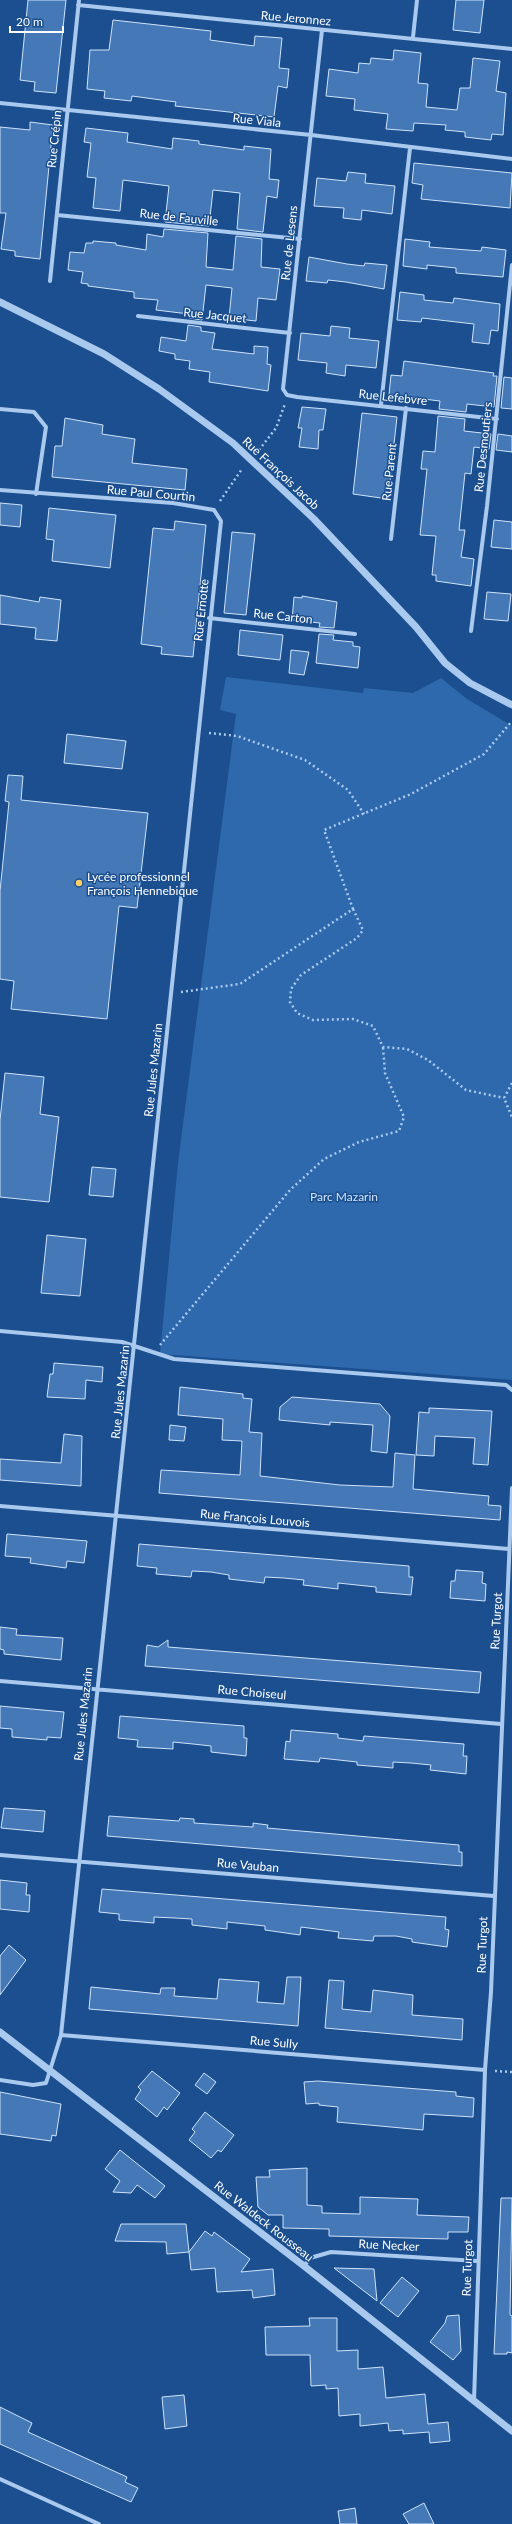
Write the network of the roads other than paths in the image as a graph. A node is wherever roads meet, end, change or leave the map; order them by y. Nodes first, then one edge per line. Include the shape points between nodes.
1 (79, 0) edge
2 (417, 0) edge
3 (78, 6) junction
4 (322, 30) junction
5 (413, 37) junction
6 (512, 48) edge
7 (0, 103) edge
8 (68, 111) junction
9 (311, 135) junction
10 (410, 148) junction
11 (512, 160) edge
12 (57, 215) junction
13 (300, 239) junction
14 (512, 265) edge
15 (50, 281) dead end
16 (0, 302) edge
17 (138, 316) dead end
18 (290, 333) junction
19 (287, 394) joint
20 (381, 405) junction
21 (406, 408) junction
22 (0, 409) edge
23 (497, 419) junction
24 (0, 490) edge
25 (36, 494) junction
26 (214, 510) joint
27 (391, 539) dead end
28 (209, 618) junction
29 (471, 631) dead end
30 (355, 634) dead end
31 (512, 705) edge
32 (200, 715) joint
33 (0, 1331) edge
34 (135, 1347) junction
35 (512, 1390) edge
36 (512, 1488) edge
37 (0, 1506) edge
38 (117, 1516) junction
39 (509, 1549) junction
40 (0, 1681) edge
41 (96, 1688) junction
42 (501, 1724) junction
43 (0, 1855) edge
44 (78, 1861) junction
45 (494, 1896) junction
46 (0, 2032) edge
47 (61, 2035) junction
48 (50, 2070) junction
49 (485, 2070) junction
50 (0, 2080) edge
51 (477, 2261) junction
52 (304, 2266) junction
53 (474, 2402) junction
54 (512, 2431) edge
55 (0, 2479) edge
56 (99, 2524) edge

1 - 3 street, Rue Crépin
2 - 5 street
3 - 4 street, Rue Jeronnez
3 - 8 street, Rue Crépin
4 - 5 street, Rue Jeronnez
4 - 9 street, Rue de Lesens
5 - 6 street, Rue Jeronnez
7 - 8 street, Rue Viala
8 - 9 street, Rue Viala
8 - 12 street, Rue Crépin
9 - 10 street, Rue Viala
9 - 13 street, Rue de Lesens
10 - 11 street, Rue Viala
10 - 20 street
12 - 13 street, Rue de Fauville
12 - 15 street, Rue Crépin
13 - 18 street, Rue de Lesens
14 - 23 street, Rue Desmoutiers
16 - 31 street, Rue François Jacob via 104,354 159,389 233,443 314,519 416,627 446,663 470,683
17 - 18 street, Rue Jacquet
18 - 19 street, Rue de Lesens via 284,389
19 - 20 street, Rue Lefebvre
20 - 21 street, Rue Lefebvre
21 - 23 street, Rue Lefebvre
21 - 27 street, Rue Parent
22 - 25 street via 34,412 46,427
23 - 29 street, Rue Desmoutiers
24 - 25 street, Rue Paul Courtin
25 - 26 street, Rue Paul Courtin via 173,503
26 - 28 street, Rue Ernotte via 221,521
28 - 30 street, Rue Carton
28 - 32 street, Rue Ernotte
32 - 34 street, Rue Jules Mazarin
33 - 34 street via 122,1342
34 - 35 street via 174,1360 506,1385
34 - 38 street, Rue Jules Mazarin
36 - 39 street, Rue Turgot
37 - 38 street, Rue François Louvois
38 - 39 street, Rue François Louvois
38 - 41 street, Rue Jules Mazarin
39 - 42 street, Rue Turgot
40 - 41 street, Rue Choiseul
41 - 42 street, Rue Choiseul
41 - 44 street, Rue Jules Mazarin
42 - 45 street, Rue Turgot
43 - 44 street, Rue Vauban
44 - 45 street, Rue Vauban
44 - 47 street, Rue Jules Mazarin
45 - 49 street, Rue Turgot
46 - 48 street, Rue Waldeck Rousseau
47 - 48 street, Rue Jules Mazarin
47 - 49 street, Rue Sully
48 - 50 street, Rue Jules Mazarin via 46,2083 33,2085
48 - 52 street, Rue Waldeck Rousseau
49 - 51 street, Rue Turgot
51 - 52 street, Rue Necker via 331,2252 310,2258
51 - 53 street, Rue Turgot
52 - 53 street, Rue Waldeck Rousseau
53 - 54 street, Rue Waldeck Rousseau
55 - 56 street

